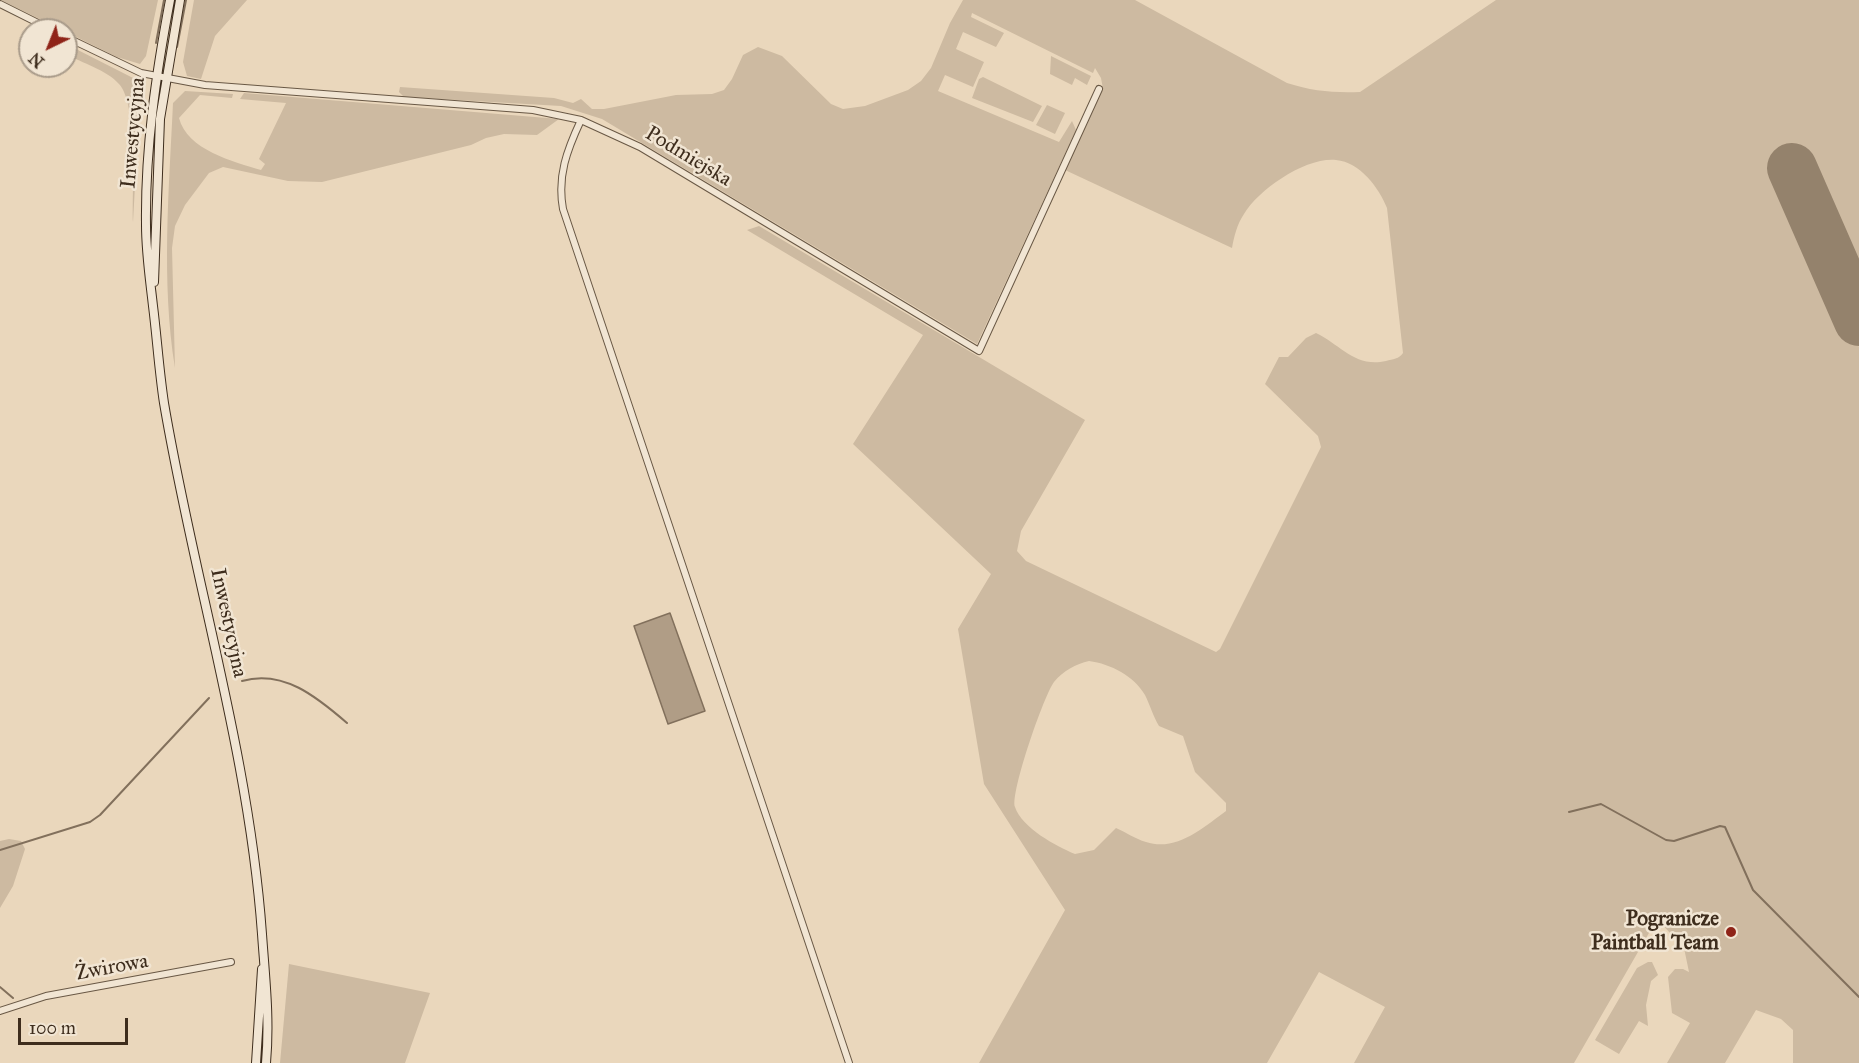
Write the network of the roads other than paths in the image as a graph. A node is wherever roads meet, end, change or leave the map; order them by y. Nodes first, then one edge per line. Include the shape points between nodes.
1 (170, 0) edge
2 (180, 0) edge
3 (0, 4) edge
4 (28, 18) edge
5 (78, 43) edge
6 (155, 77) junction
7 (166, 79) junction
8 (1099, 89) dead end
9 (581, 120) junction
10 (153, 306) junction
11 (263, 948) junction
12 (231, 962) dead end
13 (0, 1011) edge
14 (256, 1063) edge
15 (266, 1063) edge
16 (849, 1063) edge

1 - 6 main road, Inwestycyjna
2 - 7 main road, Inwestycyjna
3 - 4 street
5 - 6 street, Podmiejska via 120,65
6 - 7 street, Podmiejska
6 - 10 main road, Inwestycyjna via 146,223
7 - 9 street, Podmiejska via 532,110
7 - 10 main road, Inwestycyjna via 156,170
8 - 9 street, Podmiejska via 979,351 640,147
9 - 16 street via 561,176 563,209
10 - 11 main road, Inwestycyjna via 171,439 248,798
11 - 14 main road, Inwestycyjna
11 - 15 main road, Inwestycyjna via 269,1005
12 - 13 street, Żwirowa via 46,996

